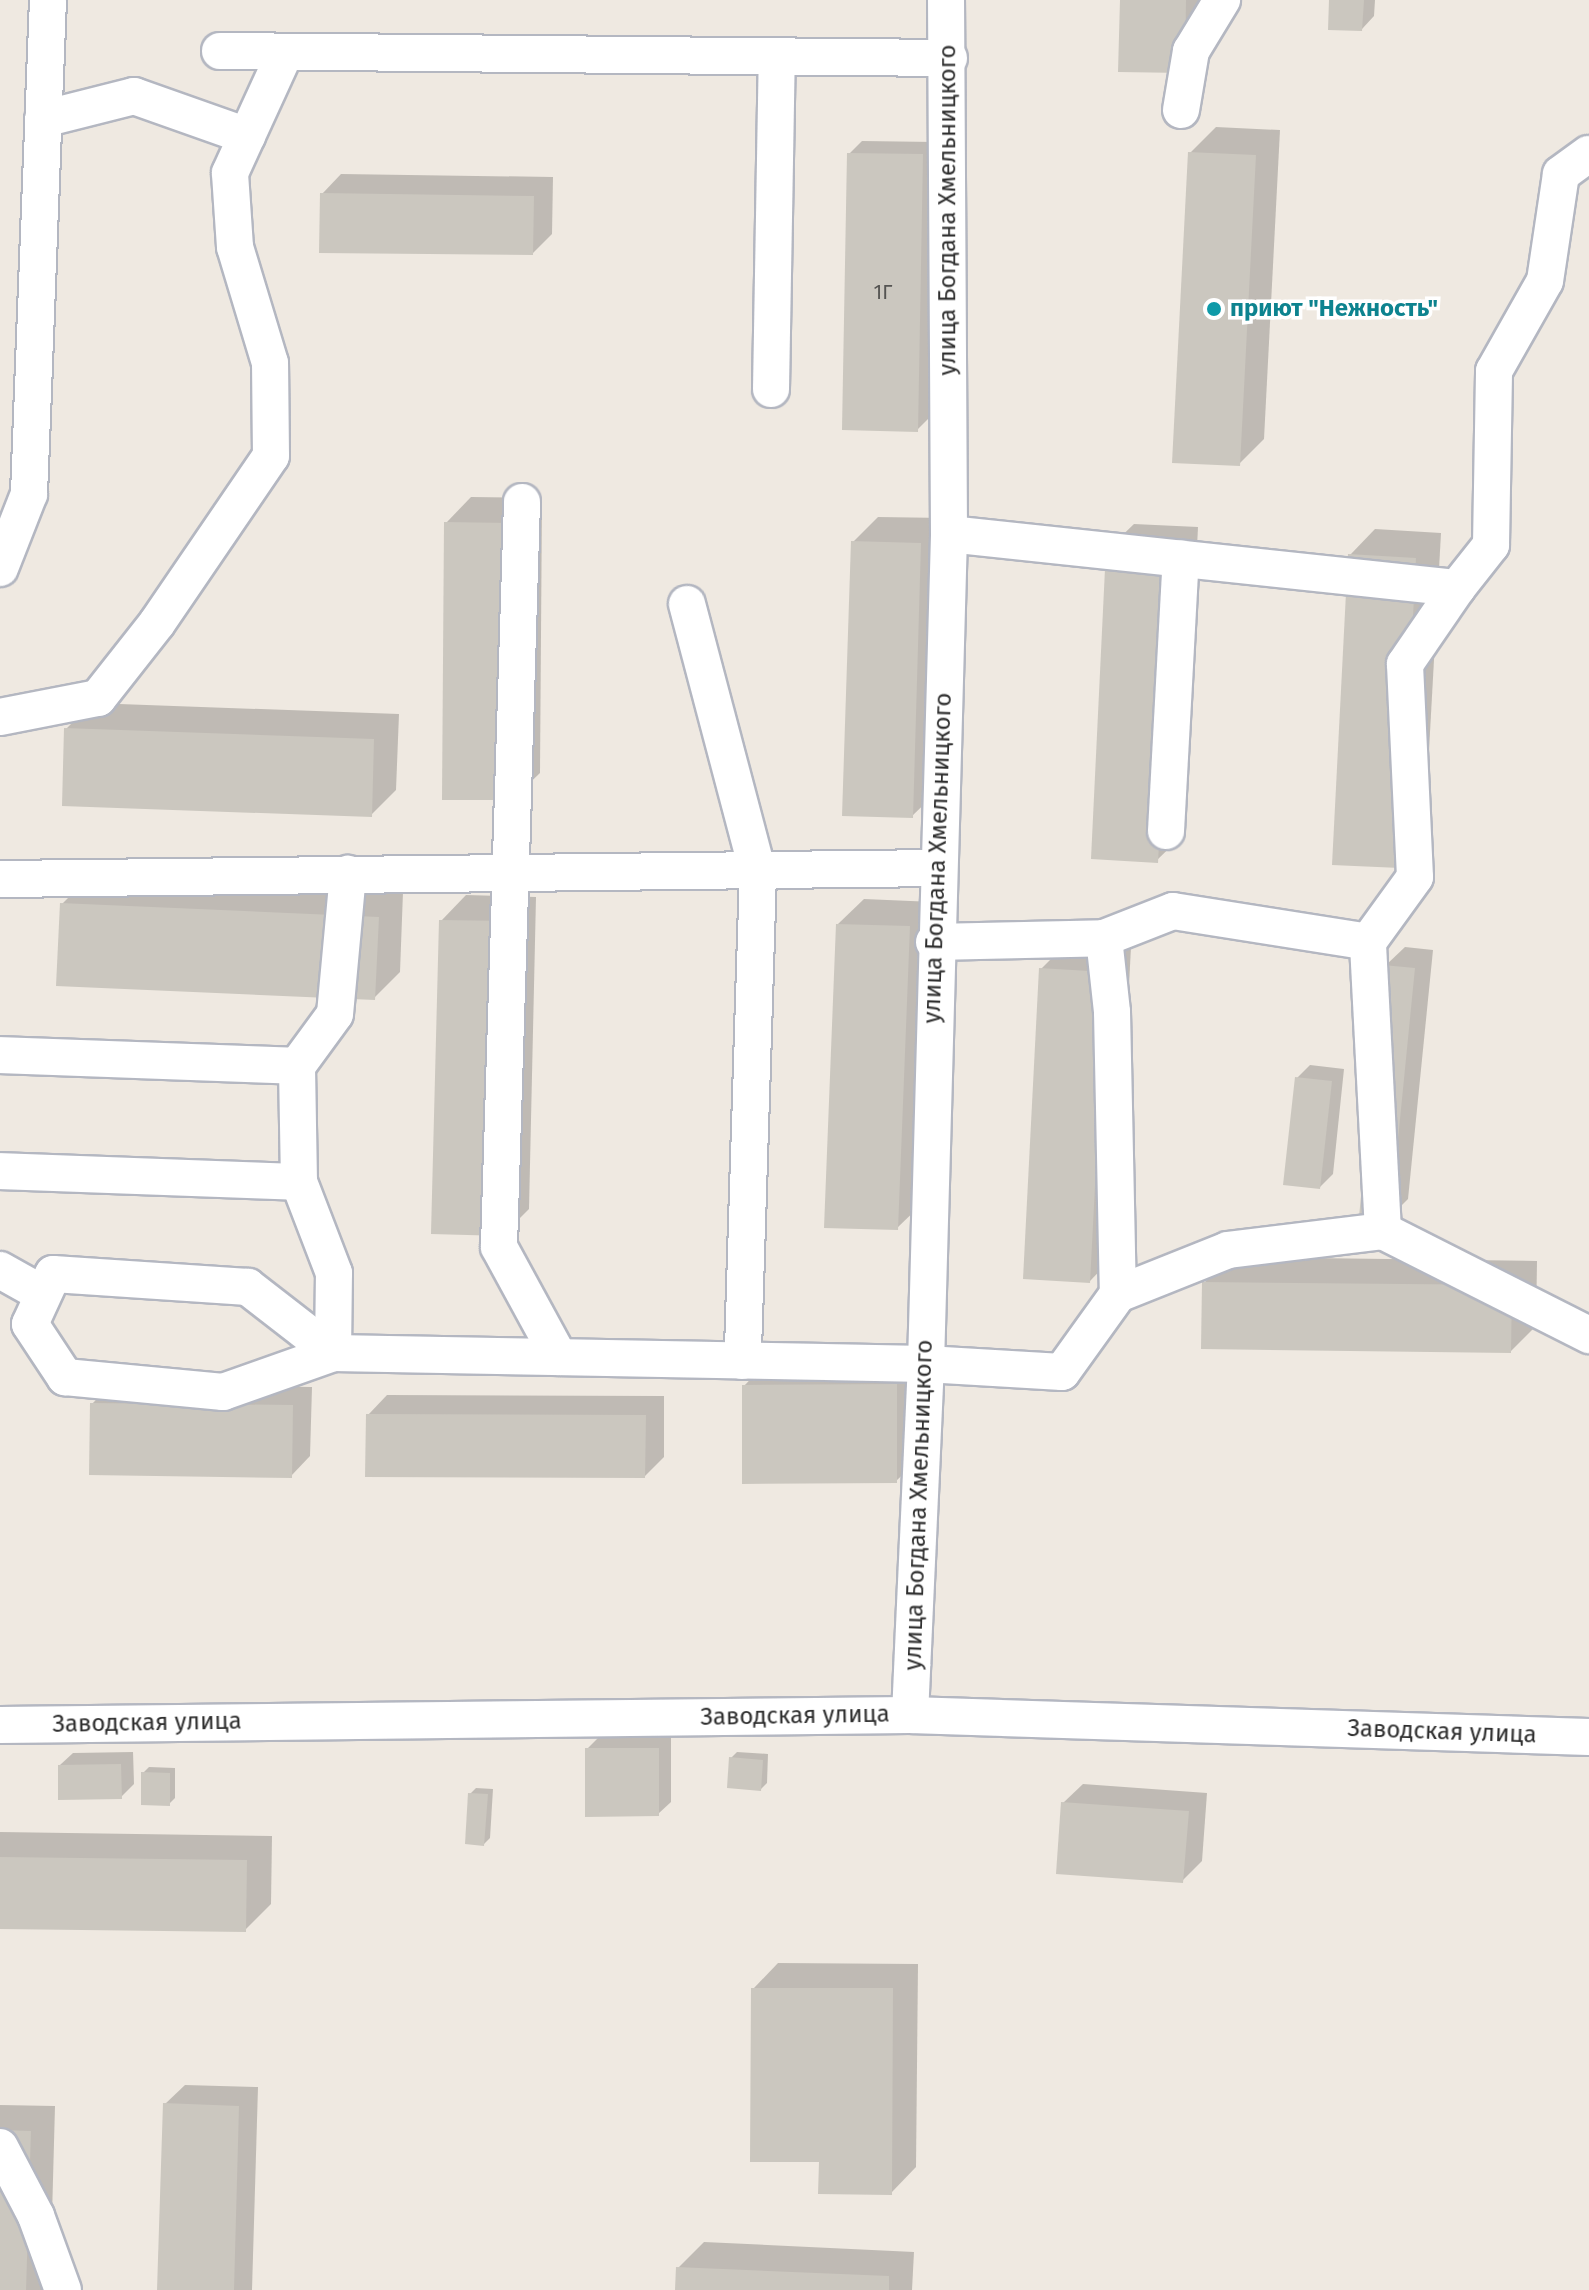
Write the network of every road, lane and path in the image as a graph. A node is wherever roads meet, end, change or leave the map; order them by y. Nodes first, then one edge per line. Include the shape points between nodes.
1 (48, 0) edge
2 (946, 0) edge
3 (1222, 0) edge
4 (220, 51) dead end
5 (285, 53) junction
6 (777, 57) junction
7 (949, 58) junction
8 (1181, 110) dead end
9 (43, 119) junction
10 (247, 136) junction
11 (1589, 154) edge
12 (771, 389) dead end
13 (522, 502) dead end
14 (949, 534) junction
15 (1181, 558) junction
16 (0, 568) edge
17 (1457, 588) junction
18 (687, 604) dead end
19 (0, 717) edge
20 (1166, 831) dead end
21 (937, 868) junction
22 (758, 873) junction
23 (348, 874) junction
24 (513, 874) junction
25 (0, 879) edge
26 (1104, 938) junction
27 (934, 942) junction
28 (1368, 942) junction
29 (0, 1055) edge
30 (297, 1066) junction
31 (0, 1171) edge
32 (299, 1182) junction
33 (1383, 1231) junction
34 (0, 1270) edge
35 (43, 1294) junction
36 (1118, 1294) junction
37 (1589, 1335) edge
38 (333, 1353) junction
39 (559, 1357) junction
40 (743, 1361) junction
41 (926, 1364) junction
42 (910, 1715) junction
43 (0, 1725) edge
44 (1589, 1737) edge
45 (0, 2147) edge
46 (63, 2290) edge

1 - 9 street
2 - 7 street, улица Богдана Хмельницкого
3 - 8 street via 1191,51
4 - 5 street
5 - 6 street
5 - 10 street
6 - 7 street
6 - 12 street
7 - 14 street, улица Богдана Хмельницкого
9 - 10 street via 134,96
9 - 16 street via 29,494
10 - 19 street via 230,173 235,247 270,363 271,456 157,623 98,698
11 - 17 street via 1561,174 1545,281 1494,371 1491,545
13 - 24 street
14 - 15 street
14 - 21 street, улица Богдана Хмельницкого
15 - 17 street
15 - 20 street
17 - 28 street via 1405,664 1415,877
18 - 22 street
21 - 22 street
21 - 27 street, улица Богдана Хмельницкого
22 - 24 street
22 - 40 street
23 - 24 street
23 - 25 street
23 - 30 street via 335,1014
24 - 39 street via 499,1247
26 - 27 street
26 - 28 street via 1173,911
26 - 36 street via 1112,1012
27 - 41 street, улица Богдана Хмельницкого
28 - 33 street
29 - 30 street
30 - 32 street
31 - 32 street
32 - 38 street via 334,1273
33 - 36 street via 1228,1250
33 - 37 street
34 - 35 street
35 - 38 street via 53,1274 248,1287
35 - 38 street via 30,1324 65,1377 223,1392
36 - 41 street via 1062,1372
38 - 39 street
39 - 40 street
40 - 41 street
41 - 42 street, улица Богдана Хмельницкого
42 - 43 street, Заводская улица
42 - 44 street, Заводская улица
45 - 46 street via 36,2216

